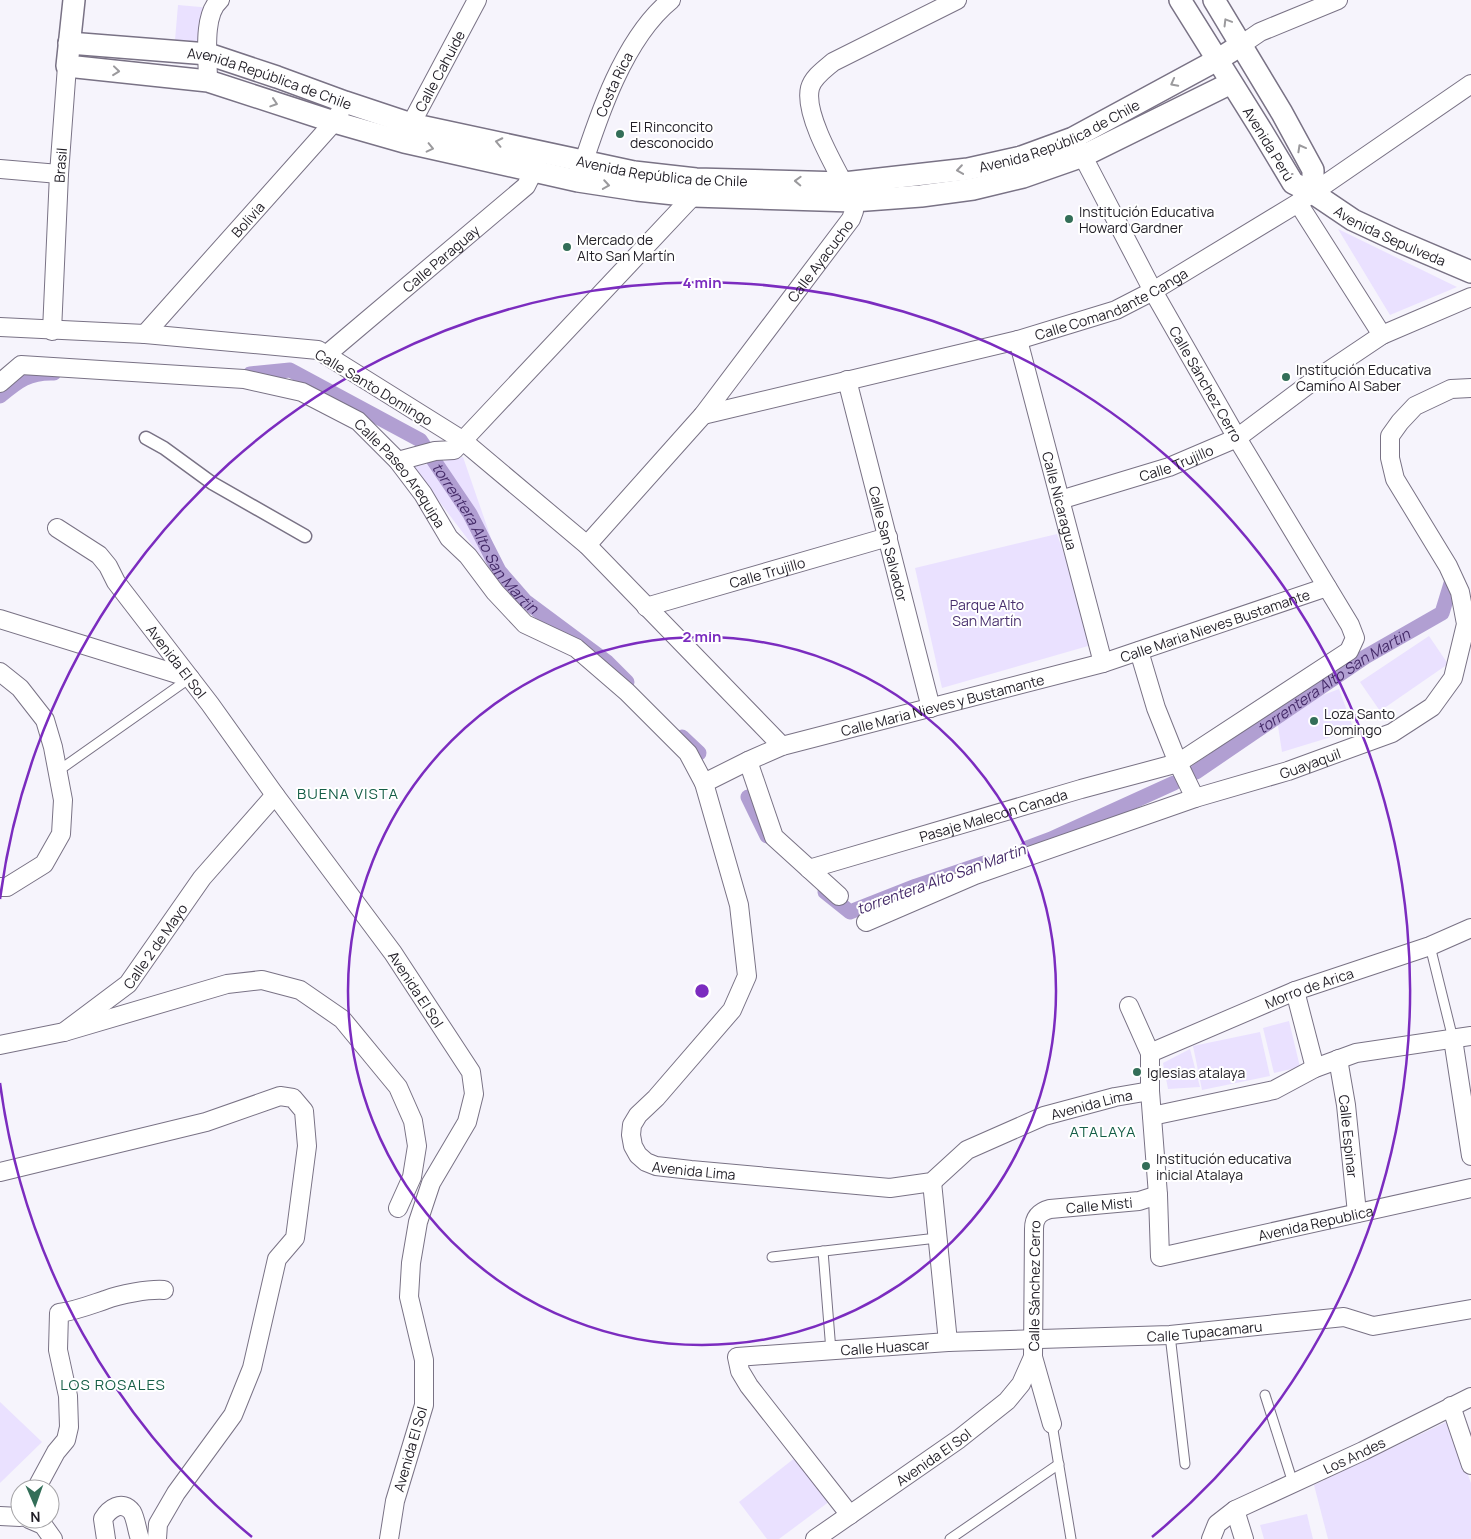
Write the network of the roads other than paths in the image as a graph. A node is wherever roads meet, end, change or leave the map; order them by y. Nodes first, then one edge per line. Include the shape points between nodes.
1 (74, 0) edge
2 (220, 0) edge
3 (477, 0) edge
4 (672, 0) edge
5 (957, 0) edge
6 (1180, 0) edge
7 (1214, 0) edge
8 (1338, 0) edge
9 (69, 43) junction
10 (1241, 45) junction
11 (208, 54) junction
12 (1217, 60) junction
13 (67, 66) junction
14 (208, 81) junction
15 (1231, 83) junction
16 (1471, 84) edge
17 (345, 102) junction
18 (1282, 113) junction
19 (334, 122) junction
20 (1260, 128) junction
21 (408, 133) junction
22 (1073, 138) junction
23 (538, 150) junction
24 (1083, 156) junction
25 (584, 160) junction
26 (0, 169) edge
27 (533, 172) junction
28 (59, 174) junction
29 (578, 181) junction
30 (695, 187) junction
31 (848, 192) junction
32 (1306, 198) junction
33 (1471, 272) edge
34 (1153, 291) junction
35 (1471, 297) edge
36 (0, 327) edge
37 (52, 330) junction
38 (145, 334) junction
39 (1382, 335) junction
40 (1018, 340) junction
41 (326, 355) junction
42 (848, 380) junction
43 (0, 383) edge
44 (1471, 388) edge
45 (704, 415) junction
46 (146, 438) dead end
47 (1237, 438) junction
48 (462, 440) junction
49 (398, 461) junction
50 (1060, 500) junction
51 (57, 528) dead end
52 (305, 536) dead end
53 (888, 537) junction
54 (587, 545) junction
55 (1327, 587) junction
56 (646, 607) junction
57 (0, 619) edge
58 (1350, 625) joint
59 (1139, 651) junction
60 (1104, 663) junction
61 (0, 672) edge
62 (190, 678) junction
63 (931, 708) junction
64 (782, 746) junction
65 (748, 761) junction
66 (1178, 763) junction
67 (58, 771) junction
68 (704, 783) junction
69 (275, 795) junction
70 (1196, 798) junction
71 (809, 869) junction
72 (0, 887) edge
73 (838, 896) dead end
74 (866, 922) dead end
75 (1471, 928) edge
76 (1430, 946) junction
77 (1295, 991) junction
78 (1129, 1006) dead end
79 (64, 1032) junction
80 (1471, 1036) edge
81 (1452, 1038) junction
82 (0, 1044) edge
83 (1150, 1053) junction
84 (1338, 1059) junction
85 (1315, 1068) junction
86 (1150, 1091) junction
87 (1152, 1116) junction
88 (1471, 1156) edge
89 (0, 1172) edge
90 (932, 1182) junction
91 (1471, 1188) edge
92 (1158, 1195) junction
93 (398, 1208) dead end
94 (1039, 1214) joint
95 (1357, 1214) junction
96 (937, 1238) junction
97 (823, 1251) junction
98 (772, 1257) dead end
99 (164, 1290) dead end
100 (1471, 1309) edge
101 (1170, 1335) junction
102 (948, 1342) junction
103 (1033, 1349) junction
104 (831, 1351) junction
105 (1265, 1395) dead end
106 (1471, 1397) edge
107 (1451, 1406) junction
108 (1052, 1424) joint
109 (1059, 1464) junction
110 (1185, 1464) dead end
111 (1471, 1465) edge
112 (41, 1479) edge
113 (1292, 1483) junction
114 (1235, 1510) junction
115 (850, 1515) junction
116 (159, 1534) edge
117 (106, 1539) edge
118 (140, 1539) edge
119 (389, 1539) edge
120 (815, 1539) edge
121 (950, 1539) edge
122 (1071, 1539) edge
123 (1210, 1539) edge
124 (1244, 1539) edge

1 - 9 street, Brasil
2 - 11 street via 210,14
3 - 21 street, Calle Cahuide
4 - 25 street, Costa Rica via 639,36 615,76
5 - 31 street via 833,62 819,74 810,88 810,107 816,127
6 - 12 street, Avenida Perú
10 -> 7 street, Avenida Perú
8 - 10 street via 1260,32
9 - 11 street, Avenida República de Chile
9 - 13 street, Brasil
10 - 12 street, Avenida República de Chile
10 - 18 street, Avenida Perú
11 - 14 street
11 - 17 street, Avenida República de Chile
12 - 15 street, Avenida Perú
12 -> 22 street, Avenida República de Chile
13 -> 14 street, Avenida República de Chile
13 - 28 street, Brasil
14 -> 19 street, Avenida República de Chile
15 - 20 street, Avenida Perú
15 - 24 street, Avenida República de Chile
16 - 32 street, Calle Comandante Canga
17 - 19 street, Bolivia
17 - 21 street, Avenida República de Chile
18 - 20 street
32 -> 18 street, Avenida Perú via 1313,170
19 - 21 street, Avenida República de Chile
19 - 38 street, Bolivia
20 - 32 street, Avenida Perú via 1292,183
23 -> 21 street, Avenida República de Chile
21 -> 27 street, Avenida República de Chile
22 - 24 street, Calle Sánchez Cerro
22 -> 31 street, Avenida República de Chile via 1021,157
23 - 25 street, Avenida República de Chile
23 - 27 street, Calle Paraguay
24 - 31 street, Avenida República de Chile via 1023,176 921,196
24 - 34 street, Calle Sánchez Cerro
25 - 29 street, Costa Rica
25 - 30 street, Avenida República de Chile
26 - 28 street
27 - 29 street, Avenida República de Chile
27 - 41 street, Calle Paraguay via 526,186
28 - 37 street, Brasil
29 -> 30 street, Avenida República de Chile via 637,190
30 - 31 street, Avenida República de Chile
30 - 48 street
31 - 45 street, Calle Ayacucho via 854,211 851,219
32 - 33 street, Avenida Sepulveda
32 - 34 street, Calle Comandante Canga
32 - 39 street, Avenida Perú
34 - 40 street, Calle Comandante Canga via 1116,310
34 - 47 street, Calle Sánchez Cerro
35 - 39 street
36 - 37 street, Calle Santo Domingo
37 - 38 street, Calle Santo Domingo
38 - 41 street, Calle Santo Domingo via 318,350
39 - 47 street, Calle Trujillo
40 - 42 street, Calle Comandante Canga
40 - 50 street, Calle Nicaragua
41 - 48 street, Calle Santo Domingo
42 - 45 street, Calle Comandante Canga
42 - 53 street, Calle San Salvador
43 - 49 street, Calle Paseo Arequipa via 22,365 244,380 302,392 358,421
44 - 70 street, Guayaquil via 1451,388 1415,406 1390,436 1390,458 1395,479 1448,566 1460,592 1466,624 1453,678 1432,707 1392,733 1288,771
45 - 54 street, Calle Ayacucho
46 - 52 street via 212,483
47 - 50 street, Calle Trujillo via 1169,467
47 - 55 street, Calle Sánchez Cerro
48 - 49 street via 454,450 435,451
48 - 54 street, Calle Santo Domingo
49 - 68 street, Calle Paseo Arequipa via 424,494 449,538 525,624 576,648 627,692 688,753
50 - 60 street, Calle Nicaragua
51 - 62 street, Avenida El Sol via 99,555
53 - 56 street, Calle Trujillo
53 - 63 street, Calle San Salvador
54 - 56 street, Calle Santo Domingo
55 - 58 street, Calle Sánchez Cerro
55 - 59 street, Calle Maria Nieves Bustamante
56 - 64 street, Calle Santo Domingo
57 - 62 street
58 - 66 street, Pasaje Malecon Canada via 1355,638 1349,651
59 - 60 street, Calle Maria Nieves Bustamante
59 - 66 street via 1156,708
60 - 63 street, Calle Maria Nieves y Bustamante
61 - 67 street via 20,688 45,720
62 - 67 lane
62 - 69 street, Avenida El Sol
63 - 64 street, Calle Maria Nieves y Bustamante
64 - 65 street
65 - 68 street
65 - 71 street via 774,837
66 - 70 street
66 - 71 street, Pasaje Malecon Canada
67 - 72 street via 63,800 61,834 44,864 6,887
68 - 90 street, Avenida Lima via 739,905 747,976 732,1010 632,1124 633,1146 638,1155 656,1166 890,1188
69 - 79 street, Calle 2 de Mayo via 202,878 128,984
69 - 119 street, Avenida El Sol via 393,953 471,1072 474,1094 467,1122 431,1183 418,1222 409,1297 424,1360 424,1405 395,1501
70 - 74 street, Guayaquil via 975,875
71 - 73 street
75 - 76 street, Morro de Arica
76 - 77 street, Morro de Arica
76 - 81 lane
77 - 83 street, Morro de Arica
77 - 85 street
78 - 83 street
79 - 82 street, Calle 2 de Mayo
79 - 93 street via 227,984 262,980 300,990 342,1020 398,1087 413,1121 417,1146 412,1177
80 - 81 street
81 - 84 street via 1356,1053
81 - 88 street
83 - 86 street
84 - 85 street
84 - 95 street, Calle Espinar
85 - 87 street via 1274,1090
86 - 87 street
86 - 90 street, Avenida Lima via 1044,1116 967,1150
87 - 92 street
89 - 116 street via 206,1122 280,1096 293,1098 304,1111 307,1146 295,1238 277,1258 252,1368 233,1415 176,1493
90 - 96 street
91 - 95 street, Avenida Republica
92 - 94 street, Calle Misti via 1139,1201 1050,1209
92 - 95 street, Avenida Republica via 1160,1257
94 - 103 street, Calle Sánchez Cerro via 1034,1224
96 - 97 lane
96 - 102 street
97 - 98 lane
97 - 104 lane
99 - 112 street via 108,1298 59,1314 58,1350 68,1396 69,1427 66,1440
100 - 101 street, Calle Tupacamaru via 1373,1326 1344,1317
101 - 103 street, Calle Tupacamaru
101 - 110 lane
102 - 103 street, Calle Huascar
102 - 104 street, Calle Huascar
103 - 108 street
103 - 115 street, Avenida El Sol via 1022,1384 1007,1402 960,1439
104 - 115 street, Calle Huascar via 737,1357 749,1386
105 - 113 lane
106 - 107 street, Los Andes
107 - 111 street
107 - 113 street, Los Andes
108 - 109 lane
109 - 121 lane
109 - 122 lane
113 - 114 street, Los Andes
114 - 123 street, Los Andes via 1217,1524
114 - 124 street
115 - 120 street, Avenida El Sol
117 - 118 street via 103,1519 117,1506 125,1506 132,1512

